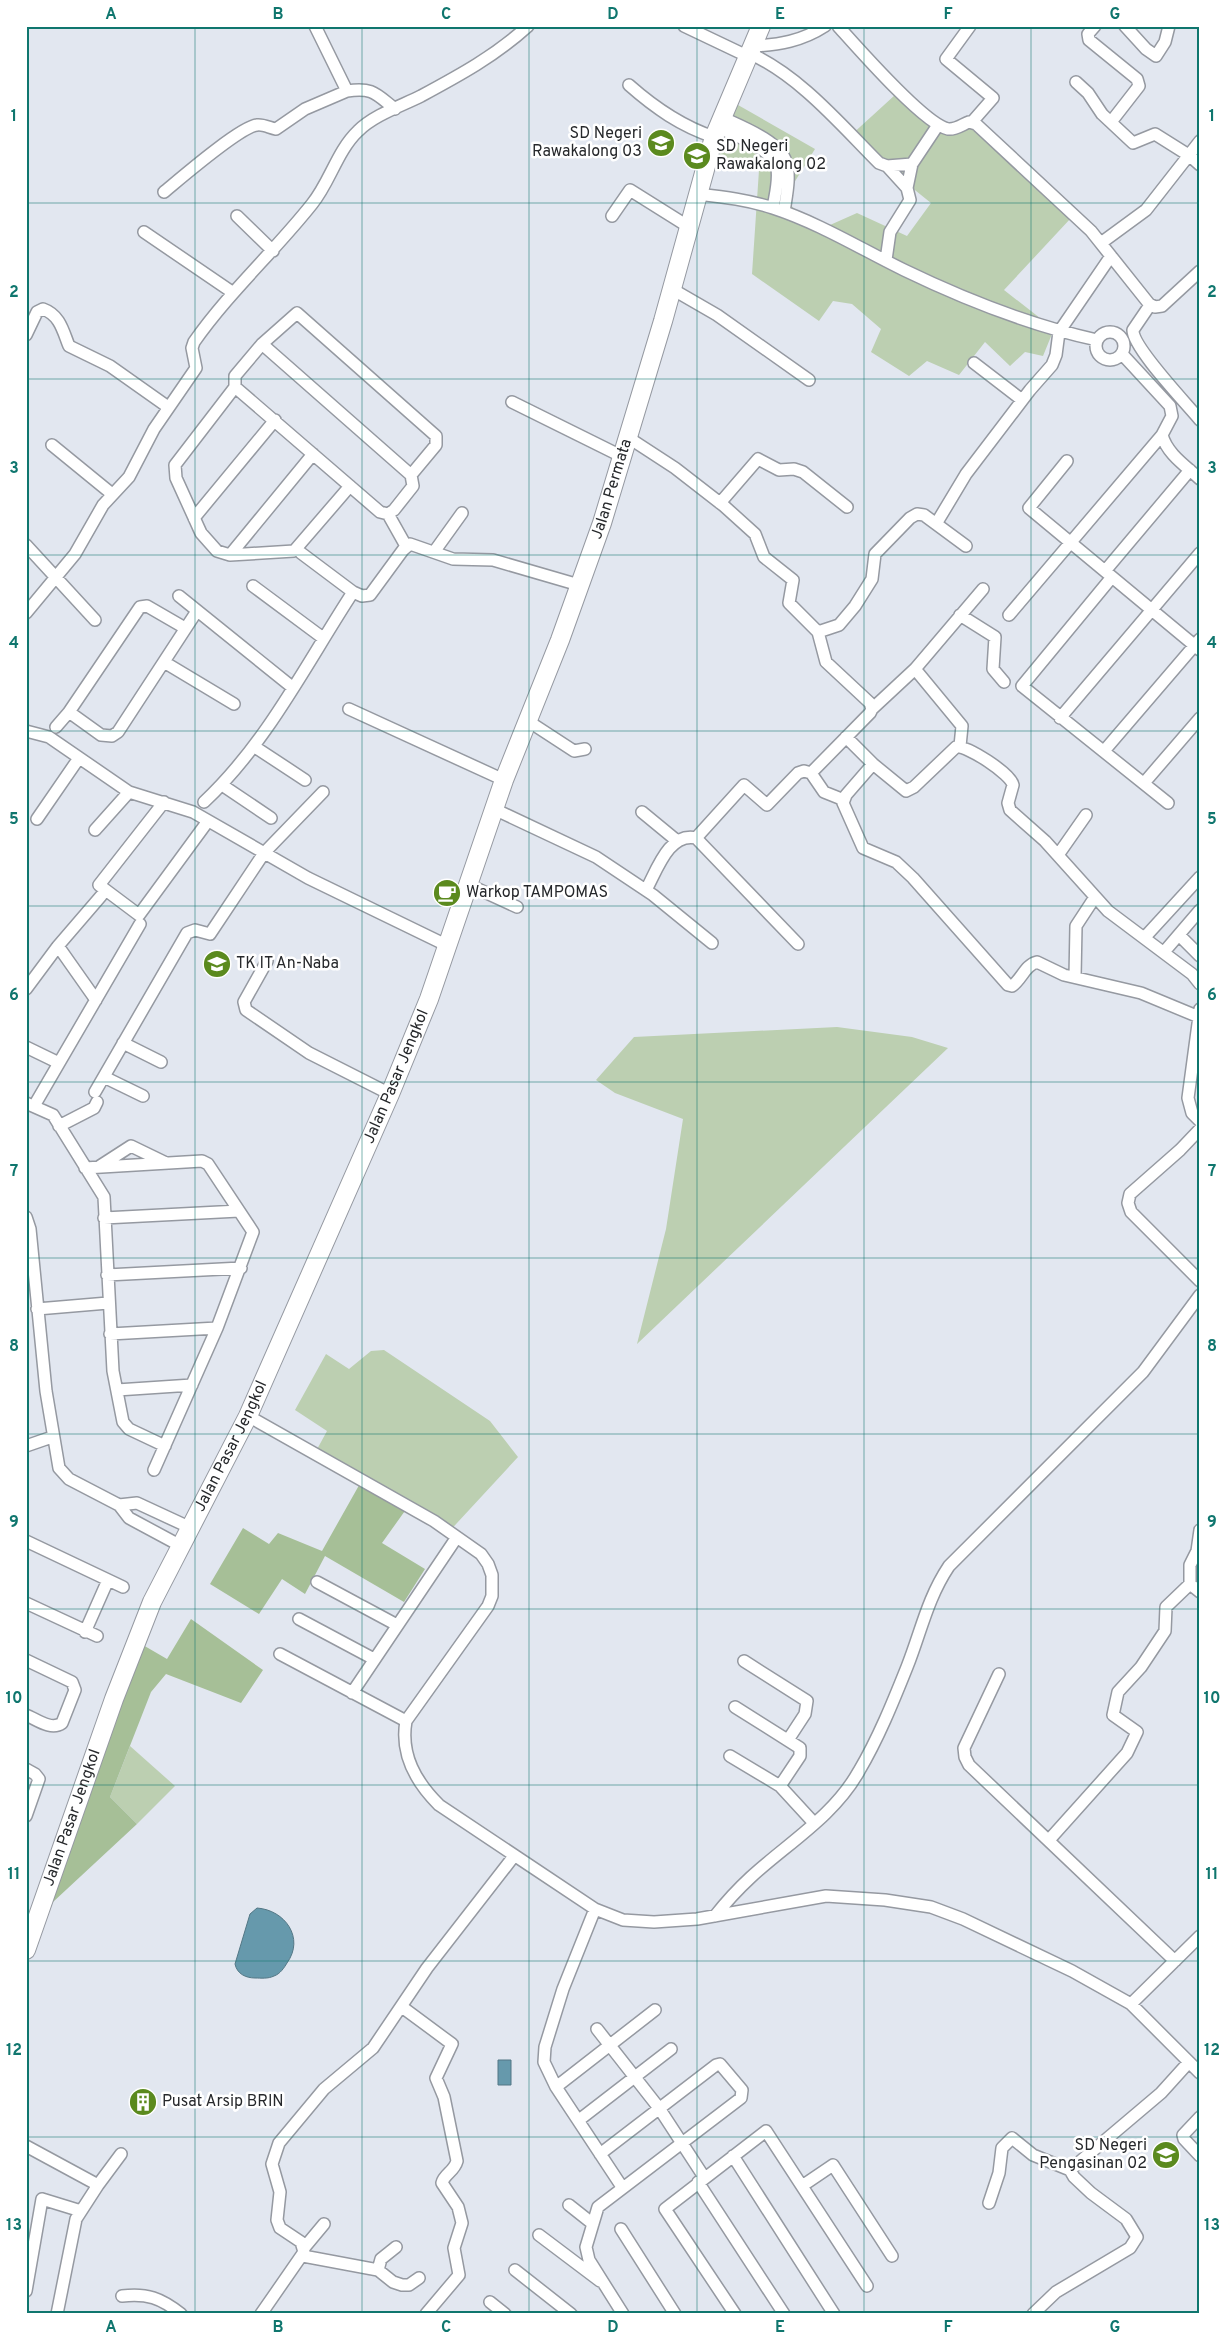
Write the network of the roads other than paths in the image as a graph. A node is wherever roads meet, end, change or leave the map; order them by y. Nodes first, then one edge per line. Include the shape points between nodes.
1 (314, 26) edge
2 (528, 26) edge
3 (684, 26) edge
4 (761, 26) edge
5 (825, 26) edge
6 (838, 26) edge
7 (970, 26) edge
8 (1095, 26) edge
9 (1125, 26) edge
10 (1169, 26) edge
11 (750, 52) junction
12 (1076, 82) dead end
13 (630, 85) dead end
14 (347, 91) junction
15 (395, 109) junction
16 (972, 122) junction
17 (1111, 122) junction
18 (938, 125) junction
19 (717, 127) junction
20 (1200, 141) edge
21 (1190, 156) junction
22 (912, 164) junction
23 (1200, 165) edge
24 (887, 166) junction
25 (907, 188) junction
26 (164, 192) dead end
27 (698, 194) junction
28 (778, 210) junction
29 (237, 216) dead end
30 (612, 216) dead end
31 (689, 227) junction
32 (144, 232) dead end
33 (1101, 243) junction
34 (274, 251) junction
35 (1111, 256) junction
36 (886, 260) junction
37 (1200, 272) edge
38 (672, 289) junction
39 (232, 292) junction
40 (1149, 304) junction
41 (1058, 332) junction
42 (26, 335) edge
43 (1097, 340) junction
44 (262, 344) junction
45 (1122, 354) junction
46 (974, 363) dead end
47 (809, 380) dead end
48 (235, 387) junction
49 (1022, 400) junction
50 (512, 402) dead end
51 (168, 407) junction
52 (275, 420) junction
53 (1200, 420) edge
54 (1162, 435) junction
55 (628, 438) junction
56 (52, 445) dead end
57 (313, 454) junction
58 (623, 457) junction
59 (1067, 461) dead end
60 (1190, 470) junction
61 (410, 475) junction
62 (1200, 479) edge
63 (350, 486) junction
64 (112, 494) junction
65 (720, 503) junction
66 (847, 507) dead end
67 (462, 513) dead end
68 (388, 514) junction
69 (194, 518) junction
70 (936, 524) junction
71 (1071, 542) junction
72 (26, 545) edge
73 (406, 546) junction
74 (966, 546) dead end
75 (434, 552) junction
76 (301, 553) dead end
77 (1200, 553) edge
78 (230, 555) junction
79 (1109, 574) junction
80 (55, 578) junction
81 (579, 585) junction
82 (253, 586) dead end
83 (983, 590) dead end
84 (353, 592) junction
85 (179, 596) dead end
86 (1151, 609) junction
87 (197, 611) junction
88 (26, 612) edge
89 (960, 615) junction
90 (1009, 615) dead end
91 (95, 620) dead end
92 (185, 628) junction
93 (818, 632) junction
94 (323, 638) junction
95 (1198, 644) edge
96 (164, 662) junction
97 (915, 669) junction
98 (1004, 682) dead end
99 (292, 687) junction
100 (234, 704) dead end
101 (349, 709) dead end
102 (872, 709) junction
103 (69, 712) junction
104 (1060, 718) junction
105 (1200, 718) edge
106 (528, 721) junction
107 (56, 727) dead end
108 (26, 731) edge
109 (846, 737) junction
110 (960, 746) junction
111 (255, 747) junction
112 (585, 749) dead end
113 (1104, 751) junction
114 (79, 758) junction
115 (873, 764) junction
116 (811, 773) junction
117 (305, 780) dead end
118 (504, 780) junction
119 (1144, 783) junction
120 (222, 785) junction
121 (130, 792) junction
122 (323, 792) dead end
123 (844, 800) junction
124 (164, 802) junction
125 (204, 802) dead end
126 (1168, 803) dead end
127 (494, 808) junction
128 (642, 812) dead end
129 (1086, 814) dead end
130 (271, 818) dead end
131 (37, 819) dead end
132 (208, 821) junction
133 (95, 830) dead end
134 (696, 838) junction
135 (676, 840) junction
136 (264, 853) junction
137 (1058, 855) junction
138 (1200, 877) edge
139 (467, 884) junction
140 (646, 890) junction
141 (101, 896) dead end
142 (1094, 897) junction
143 (517, 907) dead end
144 (1200, 910) edge
145 (140, 924) dead end
146 (1178, 935) junction
147 (1145, 937) junction
148 (712, 943) dead end
149 (798, 944) dead end
150 (446, 945) junction
151 (58, 946) junction
152 (1164, 952) junction
153 (1200, 956) edge
154 (267, 961) dead end
155 (1075, 976) junction
156 (1200, 984) edge
157 (26, 989) edge
158 (96, 1000) junction
159 (1199, 1013) edge
160 (123, 1043) junction
161 (26, 1047) edge
162 (161, 1062) dead end
163 (59, 1063) junction
164 (104, 1077) junction
165 (390, 1094) junction
166 (143, 1096) dead end
167 (30, 1104) edge
168 (1200, 1121) edge
169 (59, 1126) junction
170 (1200, 1129) edge
171 (166, 1163) junction
172 (98, 1167) junction
173 (85, 1168) junction
174 (239, 1211) junction
175 (26, 1217) edge
176 (104, 1218) junction
177 (30, 1258) edge
178 (241, 1268) junction
179 (107, 1275) junction
180 (1200, 1281) edge
181 (1200, 1295) edge
182 (108, 1303) junction
183 (37, 1309) junction
184 (217, 1328) junction
185 (110, 1334) junction
186 (192, 1385) junction
187 (117, 1390) junction
188 (248, 1416) junction
189 (52, 1438) junction
190 (26, 1446) edge
191 (165, 1446) junction
192 (154, 1470) dead end
193 (119, 1505) junction
194 (191, 1528) junction
195 (1200, 1530) edge
196 (456, 1537) junction
197 (26, 1541) edge
198 (181, 1546) junction
199 (108, 1580) junction
200 (317, 1582) dead end
201 (1190, 1584) junction
202 (123, 1588) dead end
203 (1200, 1592) edge
204 (26, 1603) edge
205 (299, 1619) dead end
206 (397, 1625) junction
207 (85, 1632) junction
208 (96, 1636) dead end
209 (280, 1654) dead end
210 (374, 1659) junction
211 (26, 1660) edge
212 (744, 1661) dead end
213 (999, 1674) dead end
214 (352, 1692) junction
215 (735, 1707) dead end
216 (26, 1715) edge
217 (406, 1721) junction
218 (788, 1740) junction
219 (730, 1756) dead end
220 (26, 1769) edge
221 (780, 1786) junction
222 (26, 1816) edge
223 (814, 1823) junction
224 (1049, 1840) junction
225 (514, 1856) junction
226 (596, 1910) junction
227 (715, 1916) junction
228 (1200, 1936) edge
229 (26, 1950) edge
230 (1175, 1962) junction
231 (1131, 2004) junction
232 (402, 2007) junction
233 (655, 2010) dead end
234 (597, 2028) dead end
235 (610, 2045) junction
236 (671, 2049) dead end
237 (1190, 2062) junction
238 (1200, 2072) edge
239 (635, 2077) junction
240 (556, 2087) junction
241 (659, 2108) junction
242 (1200, 2117) edge
243 (579, 2120) junction
244 (683, 2142) junction
245 (26, 2146) edge
246 (121, 2154) dead end
247 (600, 2154) junction
248 (733, 2156) junction
249 (1200, 2156) edge
250 (1070, 2170) junction
251 (701, 2180) junction
252 (98, 2185) junction
253 (802, 2186) junction
254 (622, 2187) junction
255 (989, 2203) dead end
256 (569, 2205) dead end
257 (81, 2211) junction
258 (324, 2224) dead end
259 (593, 2224) junction
260 (621, 2229) dead end
261 (539, 2236) dead end
262 (396, 2247) dead end
263 (303, 2252) junction
264 (892, 2256) dead end
265 (378, 2270) junction
266 (515, 2270) dead end
267 (419, 2278) dead end
268 (606, 2286) junction
269 (866, 2286) dead end
270 (26, 2291) edge
271 (122, 2296) dead end
272 (490, 2302) dead end
273 (57, 2314) edge
274 (181, 2314) edge
275 (261, 2314) edge
276 (426, 2314) edge
277 (505, 2314) edge
278 (571, 2314) edge
279 (623, 2314) edge
280 (675, 2314) edge
281 (735, 2314) edge
282 (784, 2314) edge
283 (834, 2314) edge
284 (1033, 2314) edge

1 - 14 street
2 - 15 street via 487,60
3 - 11 street
4 - 11 main road, Jalan Permata
5 - 11 street via 801,39
6 - 18 street via 895,88
7 - 16 street via 946,59 992,98
8 - 17 street via 1088,34 1089,40 1137,79 1139,86
9 - 10 street via 1156,56 1165,42
11 - 19 main road, Jalan Permata
11 - 24 street via 794,82 879,163
12 - 17 street
13 - 19 street via 653,106 693,130
14 - 15 street via 372,91
14 - 26 street via 305,109 276,129 260,124 252,126
15 - 34 street via 358,130 320,194
16 - 18 street via 952,129
16 - 33 street
17 - 21 street via 1133,143 1155,134
18 - 22 street
19 - 27 main road, Jalan Permata
19 - 28 street via 759,147 773,160 778,174
20 - 21 street
21 - 23 street
21 - 33 street via 1146,210
22 - 24 street
22 - 25 street
24 - 25 street
25 - 36 street via 910,200 890,232
27 - 28 street via 747,200
27 - 31 main road, Jalan Permata
28 - 36 street
29 - 34 street
30 - 31 street via 630,190
31 - 38 main road, Jalan Permata
32 - 39 street
33 - 35 street
34 - 39 street
35 - 40 street
35 - 41 street
36 - 41 street via 995,311
37 - 40 street via 1162,306
38 - 47 street via 717,315
38 - 55 main road, Jalan Permata
39 - 51 street via 194,342 196,368
40 - 53 street via 1150,308 1133,333 1145,356
41 - 43 street
41 - 49 street via 1054,360
42 - 51 street via 37,312 43,309 50,312 58,319 69,346 110,366
43 - 45 street via 1096,350 1103,358 1114,360
43 - 45 street via 1107,332 1116,333 1124,344
44 - 48 street via 235,376
44 - 61 street
44 - 61 street via 297,313 410,411 437,440
45 - 54 street via 1170,406 1172,416
46 - 49 street
48 - 52 street
48 - 69 street via 175,465 176,478
49 - 70 street via 954,490
50 - 58 street
51 - 64 street via 130,477
52 - 57 street
52 - 69 street
54 - 60 street via 1169,449
54 - 71 street
55 - 58 main road, Jalan Permata
55 - 65 street via 675,468
56 - 64 street
57 - 63 street
57 - 78 street
58 - 81 main road, Jalan Permata
59 - 71 street via 1029,508
60 - 62 street
60 - 79 street
61 - 68 street via 413,486
63 - 68 street via 380,512
63 - 78 street via 294,551
64 - 80 street via 97,512 75,554
65 - 66 street via 758,459 779,470 803,472
65 - 93 street via 755,534 764,557 793,580 789,598 791,606
67 - 75 street
68 - 73 street
69 - 78 street via 201,534 217,551
70 - 74 street
70 - 93 street via 924,515 910,518 875,554 872,579 839,626
71 - 79 street
71 - 90 street
72 - 80 street
73 - 75 street via 415,544
73 - 84 street via 370,595
75 - 81 street via 453,559 493,560
76 - 84 street
77 - 86 street
79 - 86 street
79 - 104 street via 1022,686
80 - 88 street
80 - 91 street
81 - 106 main road, Jalan Permata
82 - 94 street
83 - 89 street
84 - 94 street
85 - 87 street
86 - 95 street
86 - 104 street
87 - 92 street
87 - 99 street
89 - 97 street
89 - 98 street via 995,637 993,669
92 - 96 street
92 - 103 street via 147,606 140,607
93 - 102 street via 826,662 870,703
94 - 99 street
95 - 113 street
96 - 100 street
96 - 103 street via 118,732 112,736 101,735
97 - 102 street
97 - 110 street via 962,726
99 - 111 street
101 - 118 street
102 - 109 street
103 - 107 street
104 - 113 street
105 - 119 street
106 - 112 street via 574,751
106 - 118 main road, Jalan Permata
108 - 114 street via 49,737
109 - 115 street
109 - 116 street
110 - 115 street via 952,749 906,791
110 - 137 street via 1010,778 1013,785 1008,803 1010,810
111 - 117 street
111 - 120 street
113 - 119 street
114 - 121 street
114 - 131 street
115 - 123 street
116 - 123 street via 824,792
116 - 134 street via 798,773 767,805 748,788 741,786
118 - 127 main road, Jalan Permata
119 - 126 street
120 - 125 street
120 - 130 street
121 - 124 street
121 - 133 street
122 - 136 street
123 - 155 street via 861,846 868,852 896,862 908,873 1008,985 1018,982 1028,967 1036,962
124 - 132 street
124 - 132 street via 99,885 139,915
127 - 139 main road, Jalan Permata
127 - 140 street via 596,857
128 - 135 street
129 - 137 street
132 - 136 street
134 - 135 street via 686,836
134 - 149 street
135 - 140 street
136 - 150 street via 385,917
136 - 160 street via 210,934 195,930 188,933
137 - 142 street
138 - 147 street
139 - 143 street
139 - 150 main road, Jalan Permata
140 - 148 street
141 - 151 street
142 - 147 street
142 - 155 street via 1076,926
144 - 146 street
145 - 158 street
146 - 152 street
146 - 153 street
147 - 152 street
150 - 165 main road, Jalan Pasar Jengkol via 429,998
151 - 157 street
151 - 158 street
152 - 156 street
154 - 165 street via 244,1002 246,1010 309,1053
155 - 159 street via 1141,993
158 - 163 street
159 - 168 street via 1188,1098 1192,1113
160 - 162 street
160 - 164 street
161 - 163 street
163 - 167 street
164 - 166 street
164 - 169 street via 94,1108
165 - 188 main road, Jalan Pasar Jengkol
167 - 169 street via 53,1116
169 - 173 street
170 - 180 street via 1130,1194 1128,1203 1131,1212
171 - 172 street
171 - 172 street via 131,1146
171 - 174 street via 202,1161 208,1164
172 - 173 street
173 - 176 street via 104,1197
174 - 176 street
174 - 178 street via 253,1232
175 - 177 street via 30,1230
176 - 179 street
177 - 183 street
178 - 179 street
178 - 184 street
179 - 182 street
181 - 223 street via 1143,1372 949,1566 935,1588 907,1667 859,1772 843,1794
182 - 183 street
182 - 185 street
183 - 189 street
184 - 185 street
184 - 186 street
185 - 187 street
186 - 187 street
186 - 191 street
187 - 191 street via 123,1422 129,1429
188 - 194 main road, Jalan Pasar Jengkol
188 - 196 street via 434,1521
189 - 190 street
189 - 193 street via 63,1475
191 - 192 street
193 - 194 street via 137,1503
193 - 198 street via 129,1518
194 - 198 main road, Jalan Pasar Jengkol
195 - 201 street via 1197,1551 1190,1565
196 - 206 street
196 - 217 street via 481,1554 488,1564 492,1575 492,1596 484,1614
197 - 199 street
198 - 229 main road, Jalan Pasar Jengkol via 152,1602 114,1699
199 - 202 street
199 - 207 street
200 - 206 street
201 - 203 street
201 - 224 street via 1166,1607 1165,1631 1141,1668 1118,1692 1113,1715 1137,1732 1127,1753
204 - 207 street
205 - 210 street
206 - 210 street
207 - 208 street
209 - 214 street
210 - 214 street
211 - 216 street via 72,1682 75,1690 62,1724 52,1727
212 - 218 street via 807,1701 805,1714
213 - 224 street via 964,1748 965,1757 976,1773
214 - 217 street
215 - 218 street
217 - 225 street via 407,1756 425,1792
218 - 221 street via 800,1748 801,1753
219 - 221 street
220 - 222 street via 39,1779
221 - 223 street
223 - 227 street via 751,1876
224 - 230 street
225 - 226 street
225 - 232 street via 427,1968
226 - 227 street via 638,1922
226 - 240 street via 563,1989 545,2047 544,2062
227 - 231 street via 826,1896 931,1907 1072,1971
228 - 230 street
230 - 231 street
231 - 237 street
232 - 263 street via 373,2048 324,2089 279,2143 272,2164 280,2192 278,2224 295,2236
232 - 276 street via 452,2044 436,2078 444,2097 457,2161 454,2170 442,2182 458,2207 462,2223 454,2248 459,2275
233 - 235 street
234 - 235 street
235 - 239 street
235 - 240 street
236 - 239 street
237 - 238 street
237 - 250 street via 1161,2093
239 - 241 street
239 - 243 street
240 - 243 street
241 - 244 street
241 - 244 street via 720,2064 742,2090 741,2098
241 - 247 street
242 - 249 street via 1183,2135
243 - 247 street
244 - 251 street
244 - 254 street
245 - 252 street
246 - 252 street
247 - 254 street
248 - 251 street
248 - 253 street via 766,2131
248 - 283 street
250 - 255 street via 1033,2155 1012,2138 1002,2148 1000,2173
250 - 284 street via 1091,2193 1126,2219 1137,2237 1130,2248 1056,2292
251 - 281 street via 665,2209
251 - 282 street
252 - 257 street
253 - 264 street via 833,2165
253 - 269 street
254 - 259 street via 598,2207
256 - 259 street
257 - 270 street via 42,2200
257 - 273 street via 73,2226
258 - 263 street
259 - 268 street via 586,2247 589,2260
260 - 280 street
261 - 268 street
262 - 265 street via 381,2259
263 - 265 street
263 - 275 street
265 - 267 street via 402,2286
266 - 278 street
268 - 279 street
271 - 274 street via 152,2296
272 - 277 street

